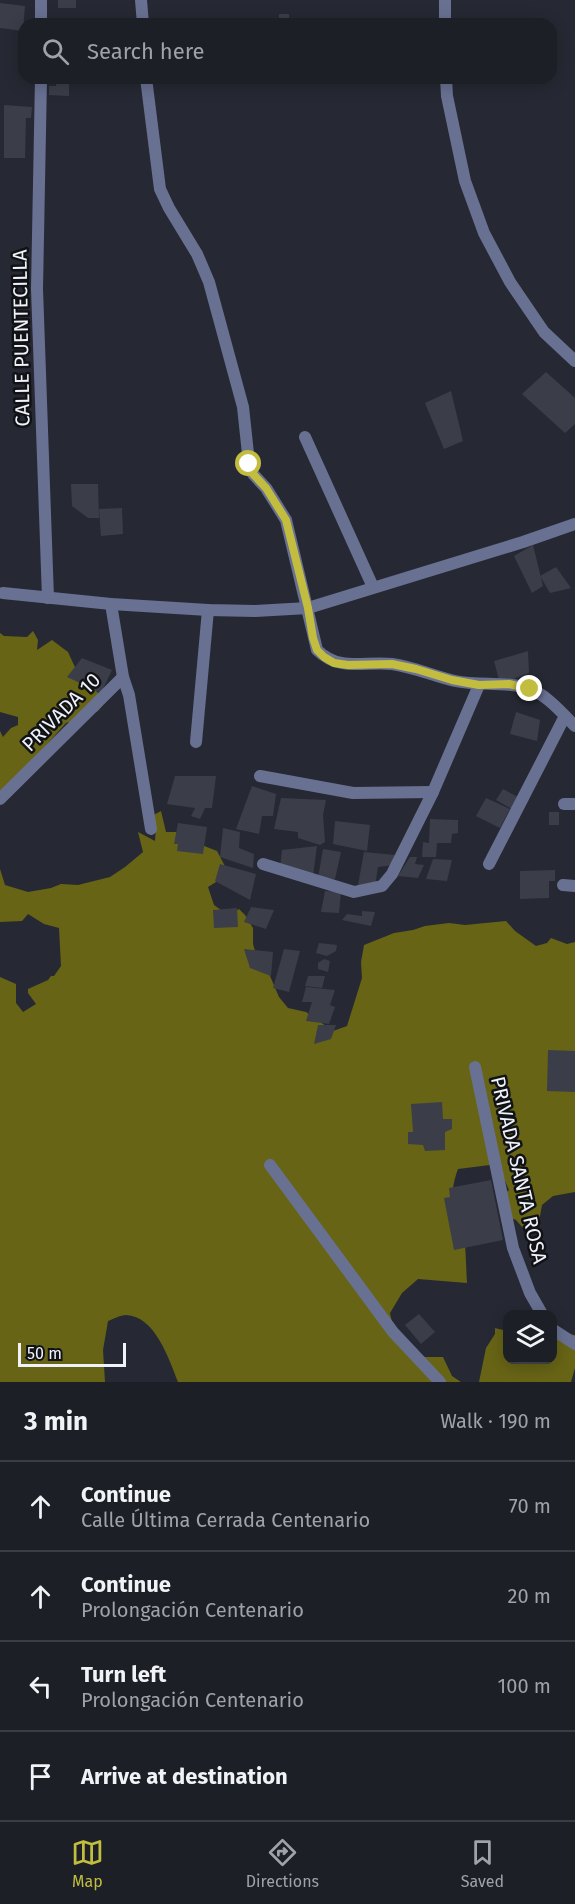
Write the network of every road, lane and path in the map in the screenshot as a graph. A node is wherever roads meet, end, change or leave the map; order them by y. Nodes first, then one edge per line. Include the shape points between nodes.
1 (41, 0) edge
2 (141, 0) edge
3 (444, 0) edge
4 (41, 18) edge
5 (142, 18) edge
6 (445, 18) edge
7 (41, 84) edge
8 (147, 84) edge
9 (446, 84) edge
10 (575, 362) edge
11 (305, 437) dead end
12 (575, 524) edge
13 (373, 587) junction
14 (3, 593) dead end
15 (48, 598) junction
16 (111, 604) junction
17 (308, 608) junction
18 (208, 610) junction
19 (123, 677) junction
20 (479, 685) junction
21 (565, 716) junction
22 (575, 726) edge
23 (196, 742) dead end
24 (260, 776) dead end
25 (433, 792) junction
26 (0, 799) edge
27 (151, 829) dead end
28 (263, 864) dead end
29 (489, 864) dead end
30 (475, 1067) dead end
31 (270, 1165) dead end
32 (540, 1310) edge
33 (557, 1332) edge
34 (575, 1344) edge
35 (440, 1382) edge

1 - 4 street
2 - 5 street
3 - 6 street
7 - 15 street, CALLE PUENTECILLA via 37,289
8 - 17 street via 160,189 209,282 243,407 249,464 286,520
9 - 10 street via 465,181 484,233 510,282 544,332
11 - 13 street
12 - 13 street
13 - 17 street
14 - 15 street
15 - 16 street
16 - 18 street
16 - 19 street, PRIVADA 10
17 - 18 street
17 - 20 street via 317,650 334,663 392,664
18 - 23 street
19 - 26 street, PRIVADA 10
19 - 27 street, PRIVADA 10
20 - 21 street via 509,684 530,689
20 - 25 street
21 - 22 street
21 - 29 street
24 - 25 street via 353,793
25 - 28 street via 392,874 382,886 354,892
30 - 32 street, PRIVADA SANTA ROSA via 513,1248
31 - 35 street via 393,1332
33 - 34 street

